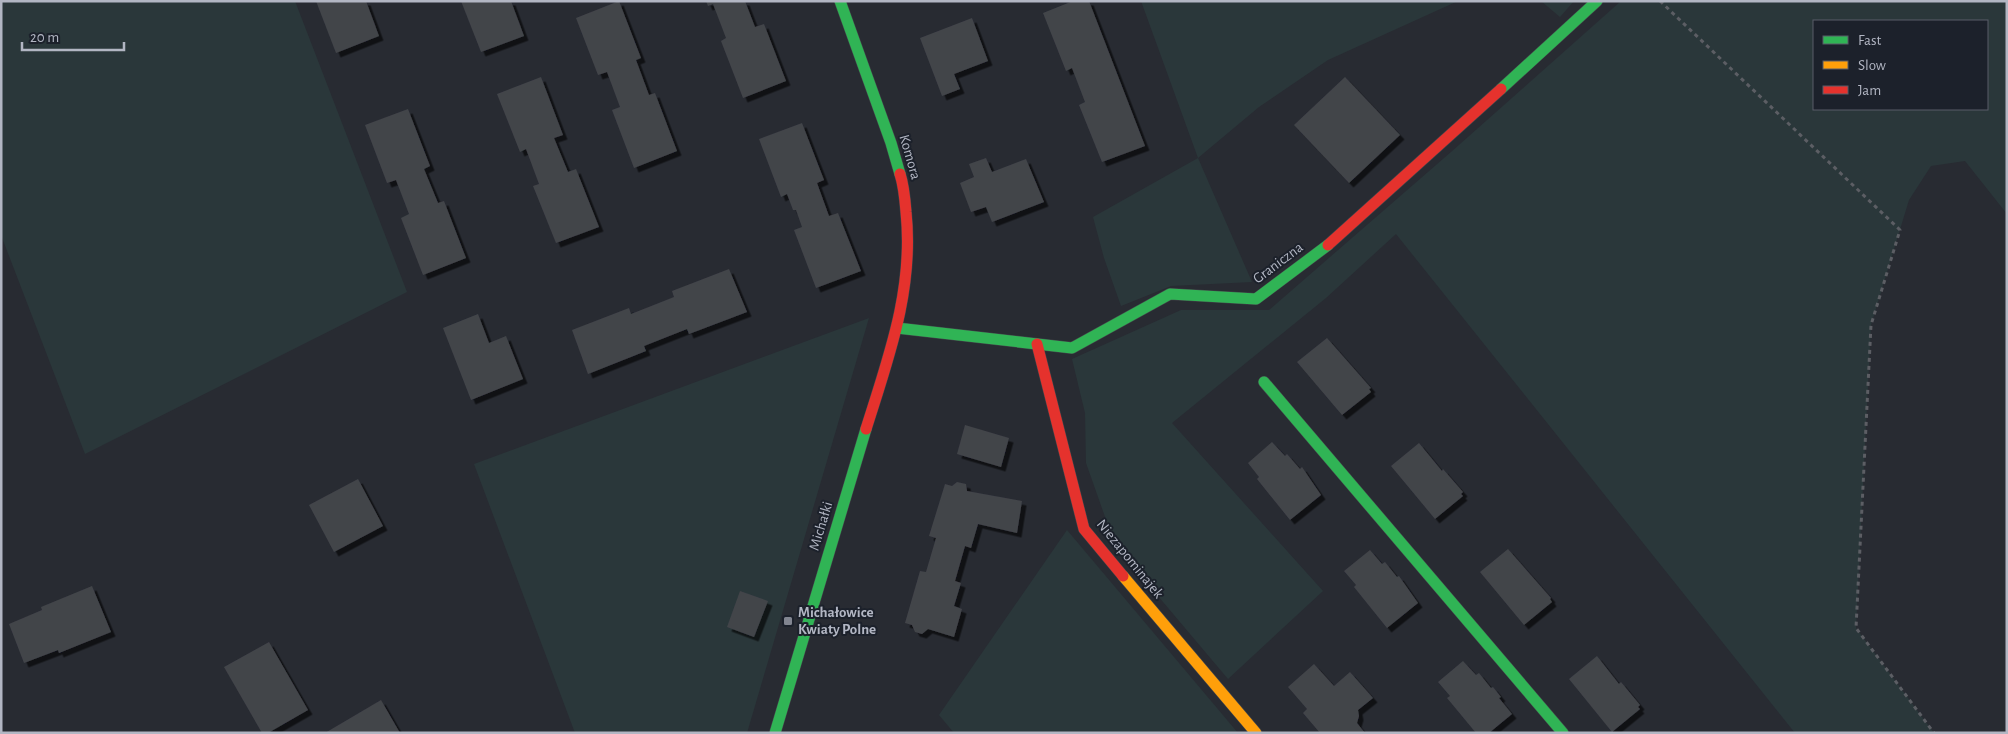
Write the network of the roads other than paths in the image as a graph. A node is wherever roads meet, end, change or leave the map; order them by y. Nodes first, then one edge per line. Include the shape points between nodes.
1 (840, 1) edge
2 (1597, 1) edge
3 (896, 328) junction
4 (1037, 344) junction
5 (1264, 382) dead end
6 (775, 733) edge
7 (1256, 733) edge
8 (1563, 733) edge

1 - 3 street, Komora via 903,184 908,232 906,282
2 - 4 street, Graniczna via 1333,240 1256,299 1170,294 1072,348
3 - 4 street, Graniczna
3 - 6 street, Michałki
4 - 7 street, Niezapominajek via 1084,529
5 - 8 street

